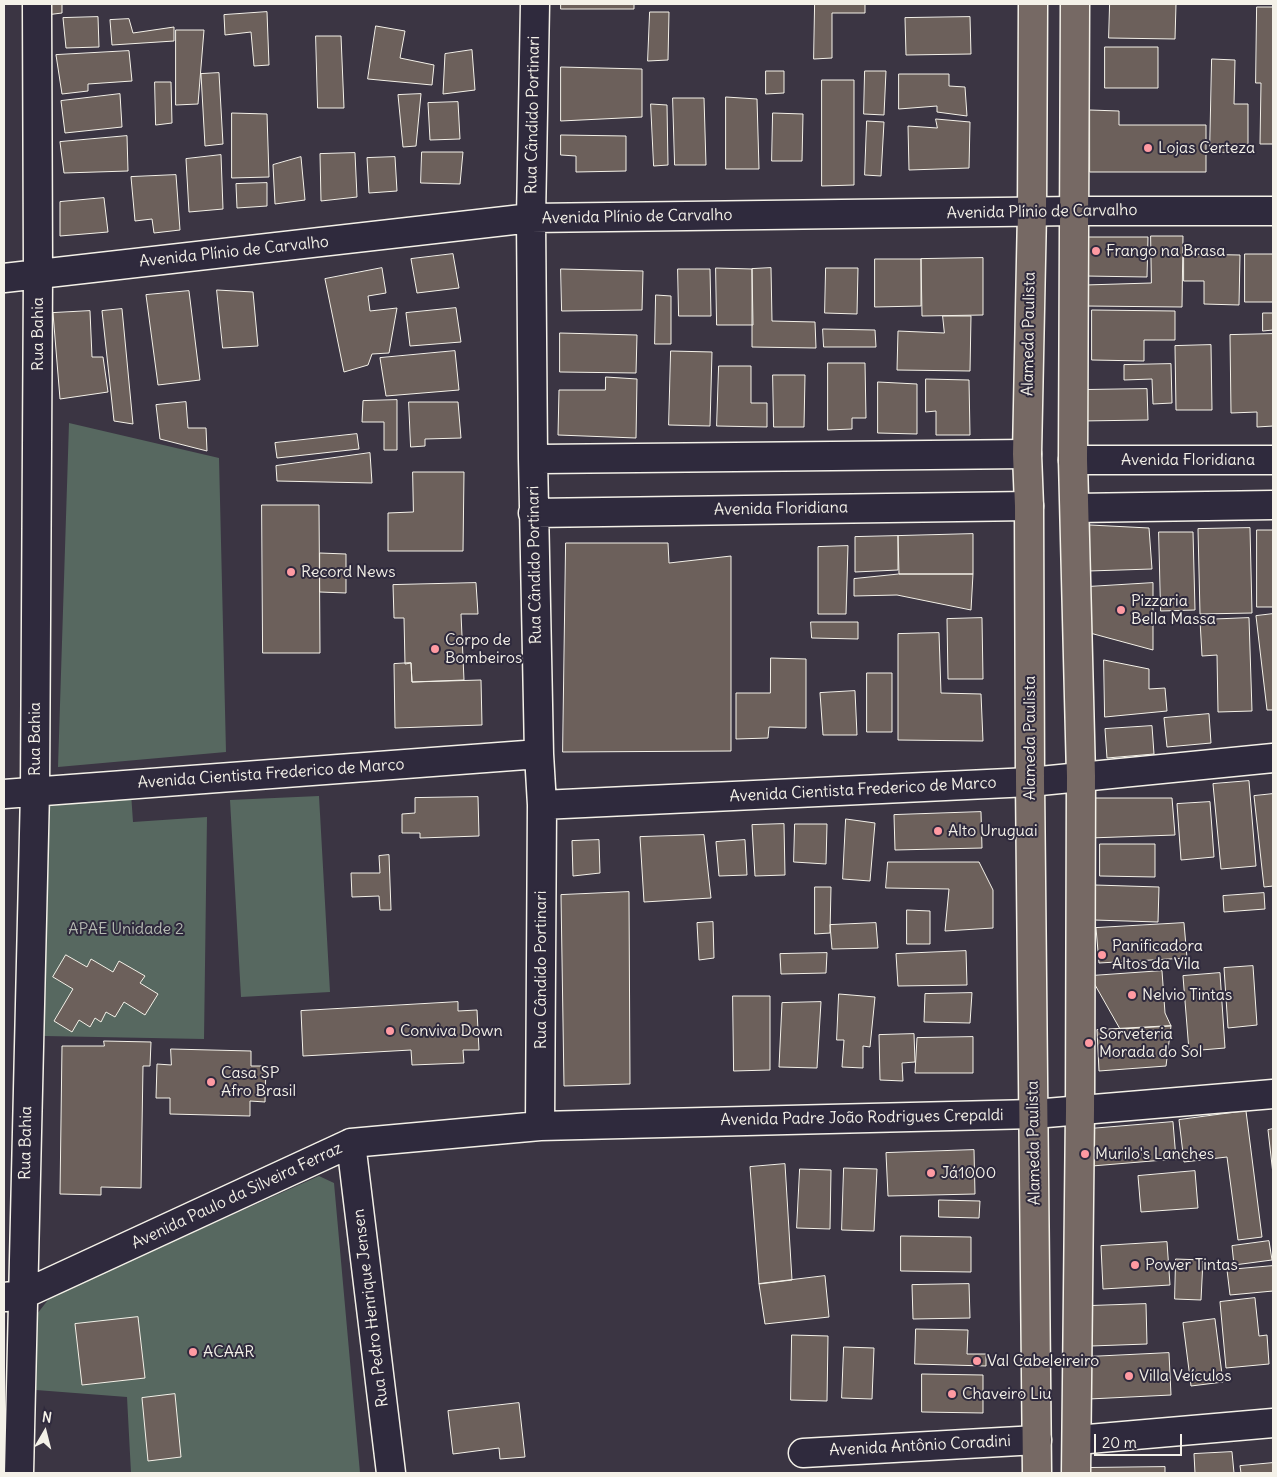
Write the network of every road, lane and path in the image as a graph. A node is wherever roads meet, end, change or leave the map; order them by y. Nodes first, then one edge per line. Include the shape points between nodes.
1 (37, 4) edge
2 (535, 4) edge
3 (1033, 4) edge
4 (1075, 4) edge
5 (1075, 211) junction
6 (1273, 211) edge
7 (1032, 212) junction
8 (531, 218) junction
9 (38, 274) junction
10 (4, 278) edge
11 (1027, 454) junction
12 (533, 458) junction
13 (1073, 460) junction
14 (1273, 460) edge
15 (1273, 505) edge
16 (1029, 506) junction
17 (1075, 508) junction
18 (534, 513) junction
19 (539, 754) junction
20 (1273, 758) edge
21 (1081, 776) junction
22 (1030, 782) junction
23 (35, 791) junction
24 (4, 794) edge
25 (542, 804) junction
26 (1273, 1094) edge
27 (1080, 1111) junction
28 (1034, 1114) junction
29 (540, 1126) junction
30 (351, 1143) junction
31 (13, 1296) edge
32 (1273, 1423) edge
33 (1037, 1440) junction
34 (1077, 1440) junction
35 (803, 1453) dead end
36 (19, 1473) edge
37 (391, 1473) edge
38 (1037, 1473) edge
39 (1076, 1473) edge

1 - 9 street, Rua Bahia
2 - 8 street, Rua Cândido Portinari
3 - 7 main road, Alameda Paulista
4 - 5 main road
5 - 6 street, Avenida Plínio de Carvalho
5 - 7 street, Avenida Plínio de Carvalho
5 - 13 main road
7 - 8 street, Avenida Plínio de Carvalho
7 - 11 main road, Alameda Paulista
8 - 9 street, Avenida Plínio de Carvalho
8 - 12 street, Rua Cândido Portinari
9 - 10 street, Avenida Plínio de Carvalho
9 - 23 street, Rua Bahia
11 - 12 street
11 - 16 main road, Alameda Paulista
12 - 18 street, Rua Cândido Portinari
13 - 14 street, Avenida Floridiana
13 - 17 main road
15 - 17 street
16 - 18 street, Avenida Floridiana
16 - 22 main road, Alameda Paulista
17 - 21 main road
18 - 19 street, Rua Cândido Portinari
19 - 23 street, Avenida Cientista Frederico de Marco
19 - 25 street, Rua Cândido Portinari
20 - 21 street, Avenida Cientista Frederico de Marco
21 - 22 street, Avenida Cientista Frederico de Marco
21 - 27 main road
22 - 25 street, Avenida Cientista Frederico de Marco
22 - 28 main road, Alameda Paulista
23 - 24 street, Avenida Cientista Frederico de Marco
23 - 31 street, Rua Bahia
25 - 29 street, Rua Cândido Portinari
26 - 27 street, Avenida Padre João Rodrigues Crepaldi
27 - 28 street, Avenida Padre João Rodrigues Crepaldi
27 - 34 main road
28 - 29 street, Avenida Padre João Rodrigues Crepaldi
28 - 33 main road, Alameda Paulista
29 - 30 street, Avenida Paulo da Silveira Ferraz
30 - 31 street, Avenida Paulo da Silveira Ferraz
30 - 37 street, Rua Pedro Henrique Jensen
31 - 36 street, Rua Bahia
32 - 34 street
33 - 35 street, Avenida Antônio Coradini
33 - 38 main road, Alameda Paulista
34 - 39 main road

